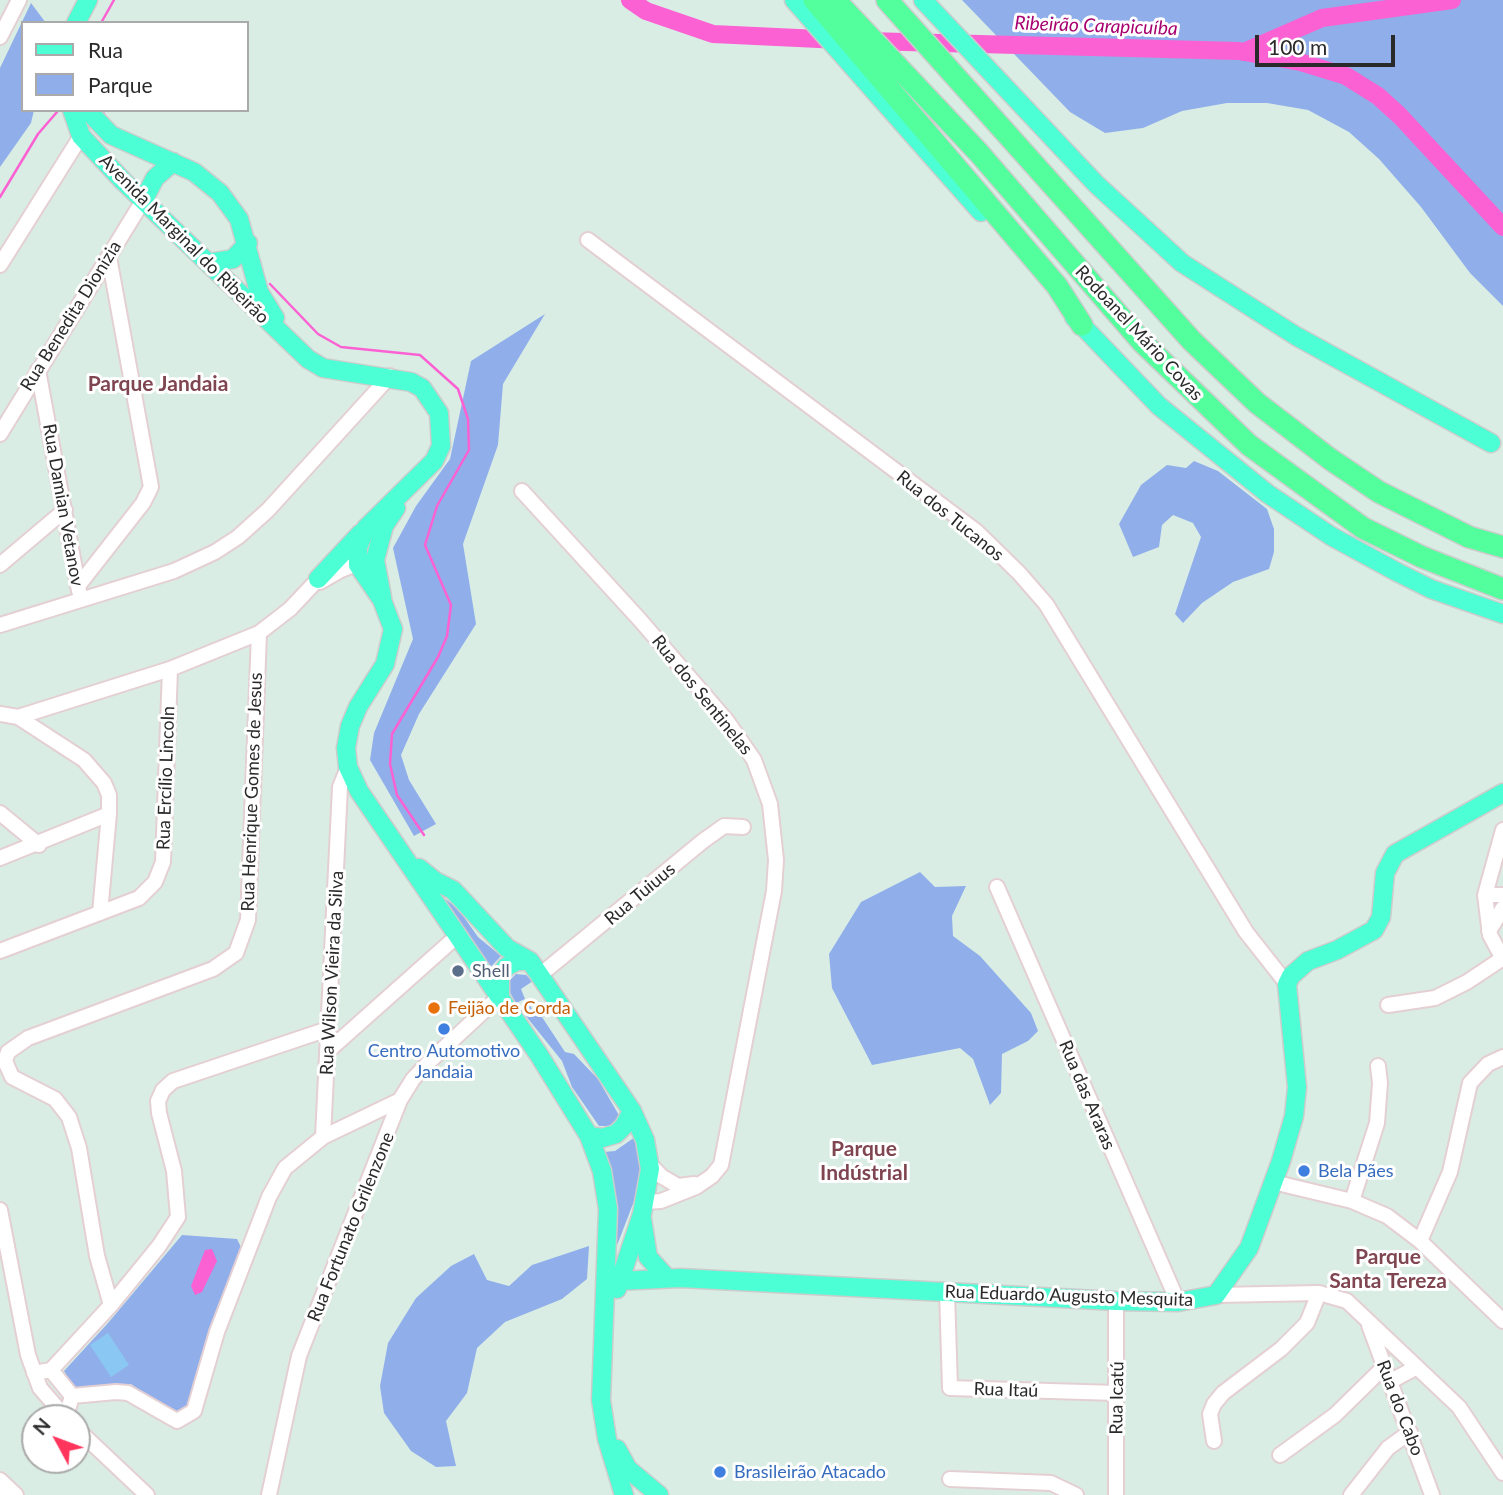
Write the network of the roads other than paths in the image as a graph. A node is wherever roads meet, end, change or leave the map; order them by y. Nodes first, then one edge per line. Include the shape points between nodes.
1 (19, 0) edge
2 (88, 0) edge
3 (794, 0) edge
4 (814, 0) edge
5 (835, 0) edge
6 (887, 0) edge
7 (923, 0) edge
8 (77, 21) edge
9 (837, 32) junction
10 (0, 37) edge
11 (877, 59) junction
12 (73, 112) edge
13 (89, 112) edge
14 (81, 136) junction
15 (173, 162) junction
16 (144, 199) junction
17 (588, 240) dead end
18 (248, 243) junction
19 (109, 257) junction
20 (208, 263) junction
21 (0, 265) edge
22 (1082, 326) junction
23 (308, 359) junction
24 (38, 370) junction
25 (390, 376) junction
26 (0, 434) edge
27 (1491, 443) dead end
28 (409, 489) junction
29 (522, 491) dead end
30 (65, 510) junction
31 (366, 528) junction
32 (358, 547) junction
33 (1503, 547) edge
34 (376, 555) junction
35 (0, 565) edge
36 (358, 565) junction
37 (313, 585) junction
38 (1503, 589) edge
39 (79, 592) junction
40 (382, 600) junction
41 (1503, 614) edge
42 (0, 625) edge
43 (258, 633) junction
44 (170, 669) junction
45 (0, 714) edge
46 (18, 717) junction
47 (348, 767) junction
48 (359, 791) junction
49 (1503, 793) edge
50 (341, 810) junction
51 (0, 813) edge
52 (109, 814) junction
53 (743, 827) dead end
54 (1503, 830) edge
55 (39, 845) junction
56 (406, 856) junction
57 (0, 858) edge
58 (997, 887) dead end
59 (1485, 895) junction
60 (1503, 895) edge
61 (1503, 908) edge
62 (100, 914) junction
63 (1489, 931) junction
64 (456, 937) junction
65 (0, 951) edge
66 (1503, 958) edge
67 (535, 968) junction
68 (1287, 984) junction
69 (500, 996) junction
70 (1388, 1005) dead end
71 (328, 1029) junction
72 (328, 1051) junction
73 (1503, 1057) edge
74 (1378, 1066) dead end
75 (400, 1100) junction
76 (632, 1111) junction
77 (589, 1136) junction
78 (323, 1137) junction
79 (650, 1164) junction
80 (702, 1182) junction
81 (1273, 1182) junction
82 (1352, 1201) junction
83 (643, 1208) junction
84 (0, 1210) edge
85 (1420, 1241) junction
86 (667, 1278) junction
87 (618, 1281) junction
88 (947, 1292) junction
89 (1319, 1293) junction
90 (1216, 1295) junction
91 (1116, 1301) junction
92 (1178, 1302) junction
93 (111, 1305) junction
94 (1367, 1321) junction
95 (1503, 1321) edge
96 (1413, 1364) junction
97 (51, 1370) junction
98 (34, 1373) junction
99 (1388, 1374) junction
100 (1117, 1393) junction
101 (72, 1396) junction
102 (54, 1404) edge
103 (70, 1404) edge
104 (1410, 1432) junction
105 (1214, 1441) dead end
106 (91, 1442) edge
107 (1280, 1455) dead end
108 (1503, 1473) edge
109 (950, 1479) dead end
110 (147, 1495) edge
111 (268, 1495) edge
112 (624, 1495) edge
113 (659, 1495) edge
114 (1076, 1495) edge
115 (1116, 1495) edge
116 (1351, 1495) edge
117 (1432, 1495) edge

1 - 10 street
2 - 8 main road
3 - 9 main road
4 - 9 highway
5 - 9 highway, Rodoanel Mário Covas
6 - 33 highway, Rodoanel Mário Covas via 1192,341 1257,403 1379,492 1469,537
7 - 27 main road via 1096,184 1182,263 1296,336
9 - 11 highway, Rodoanel Mário Covas
9 - 22 main road
11 - 22 highway via 1057,286
11 - 38 highway, Rodoanel Mário Covas via 979,153 1142,342 1250,444 1363,528
12 - 14 main road, Avenida Marginal do Ribeirão
13 - 15 main road, Avenida Marginal do Ribeirão via 111,135
14 - 16 main road, Avenida Marginal do Ribeirão
14 - 21 street
15 - 16 main road via 155,178
15 - 18 main road, Avenida Marginal do Ribeirão via 220,193 239,219
16 - 19 street, Rua Benedita Dionizia
16 - 20 main road, Avenida Marginal do Ribeirão
17 - 68 street, Rua dos Tucanos via 976,531 1019,573 1046,604 1246,932
18 - 20 main road via 233,259
18 - 23 main road, Avenida Marginal do Ribeirão via 259,292
19 - 24 street, Rua Benedita Dionizia
19 - 39 street via 151,487
20 - 23 main road, Avenida Marginal do Ribeirão
22 - 41 main road via 1185,429 1268,494 1397,572
23 - 25 main road, Avenida Marginal do Ribeirão via 323,368
24 - 26 street, Rua Benedita Dionizia
24 - 30 street, Rua Damian Vetanov
25 - 28 main road, Avenida Marginal do Ribeirão via 422,388 439,413 443,432 434,461
25 - 39 street via 238,537 174,570
28 - 31 main road, Avenida Marginal do Ribeirão
28 - 34 main road, Avenida Marginal do Ribeirão via 384,526
29 - 80 street, Rua dos Sentinelas via 727,721 754,760 770,804 776,860 771,919 725,1151 718,1171
30 - 35 street
30 - 39 street, Rua Damian Vetanov
31 - 32 main road, Avenida Marginal do Ribeirão
31 - 37 main road
32 - 36 main road, Avenida Marginal do Ribeirão
32 - 37 street
34 - 36 street
34 - 40 main road, Avenida Marginal do Ribeirão
36 - 37 street
36 - 40 main road, Avenida Marginal do Ribeirão
37 - 43 street
39 - 42 street
40 - 47 main road, Avenida Marginal do Ribeirão via 391,617 390,646 350,726
43 - 44 street
43 - 93 street, Rua Henrique Gomes de Jesus via 248,920 236,953 213,969 28,1038 8,1052 5,1061 12,1077 55,1099 69,1117
44 - 46 street
44 - 62 street, Rua Ercílio Lincoln via 163,862 155,882 139,898
45 - 46 street
46 - 52 street via 95,771 109,796
47 - 48 main road, Avenida Marginal do Ribeirão
47 - 50 street, Rua Wilson Vieira da Silva via 340,787
48 - 50 street
48 - 56 main road, Avenida Marginal do Ribeirão
49 - 68 main road via 1395,854 1385,873 1381,918 1374,930 1308,961
50 - 71 street, Rua Wilson Vieira da Silva
51 - 55 street
52 - 55 street
52 - 62 street
53 - 67 street, Rua Tuiuus via 724,826
54 - 59 street
55 - 57 street
56 - 64 main road, Avenida Marginal do Ribeirão
56 - 67 main road, Avenida Marginal do Ribeirão via 453,890 507,948
58 - 92 street, Rua das Araras
59 - 60 street
59 - 63 street
61 - 63 street
62 - 65 street, Rua Ercílio Lincoln
63 - 66 street
64 - 69 main road, Avenida Marginal do Ribeirão
64 - 72 street
66 - 70 street via 1435,998
67 - 69 main road via 517,961 506,967 500,976
67 - 76 main road, Avenida Marginal do Ribeirão
68 - 81 main road, Rua Eduardo Augusto Mesquita via 1297,1087 1294,1116
69 - 75 street, Rua Fortunato Grilenzone via 431,1059
69 - 77 main road, Avenida Marginal do Ribeirão
71 - 72 street, Rua Wilson Vieira da Silva
71 - 93 street via 173,1081 163,1090 159,1113 174,1171 178,1217
72 - 78 street, Rua Wilson Vieira da Silva
73 - 85 street via 1488,1064 1470,1083 1450,1172
74 - 82 street via 1377,1123
75 - 78 street
75 - 111 street, Rua Fortunato Grilenzone via 299,1356
76 - 77 main road via 616,1134
76 - 79 main road, Avenida Marginal do Ribeirão
77 - 112 main road, Avenida Marginal do Ribeirão via 608,1209 601,1400
78 - 101 street via 285,1168 275,1184 216,1332 194,1411 177,1421 128,1393
79 - 80 street via 678,1186
79 - 83 main road, Avenida Marginal do Ribeirão
80 - 83 street, Rua dos Sentinelas
81 - 82 street
81 - 90 main road, Rua Eduardo Augusto Mesquita via 1249,1248
82 - 85 street via 1387,1216
83 - 86 main road via 648,1257
83 - 87 main road, Avenida Marginal do Ribeirão
84 - 98 street
85 - 95 street
86 - 87 main road, Rua Eduardo Augusto Mesquita
86 - 88 main road, Rua Eduardo Augusto Mesquita
87 - 113 main road, Avenida Marginal do Ribeirão via 613,1438 628,1469
88 - 91 main road, Rua Eduardo Augusto Mesquita
88 - 100 street, Rua Itaú via 950,1388
89 - 90 street
89 - 94 street via 1347,1301
89 - 105 street via 1307,1323 1214,1404 1210,1414
90 - 92 main road, Rua Eduardo Augusto Mesquita
91 - 92 main road, Rua Eduardo Augusto Mesquita
91 - 100 street, Rua Icatú
93 - 97 street
94 - 96 street
94 - 99 street, Rua do Cabo
96 - 99 street
96 - 108 street via 1459,1407
97 - 98 street
97 - 101 street
98 - 102 street
99 - 104 street, Rua do Cabo
99 - 107 street
100 - 115 street, Rua Icatú
101 - 103 street
104 - 116 street via 1388,1448
104 - 117 street, Rua do Cabo
106 - 110 street
109 - 114 street via 1051,1483

